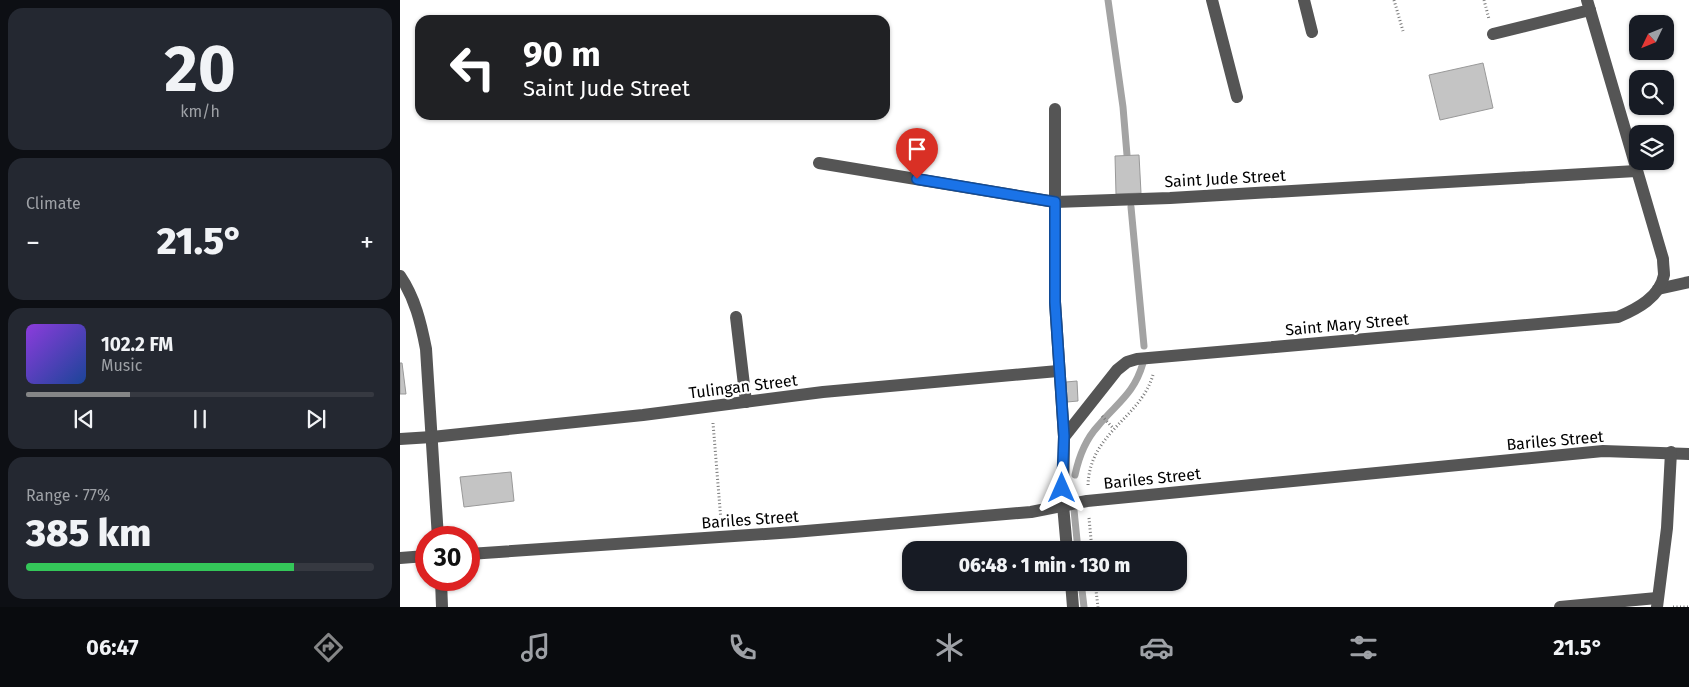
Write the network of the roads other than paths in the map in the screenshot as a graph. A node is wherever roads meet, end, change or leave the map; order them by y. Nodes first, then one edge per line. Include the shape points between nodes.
1 (1212, 0) edge
2 (1304, 0) edge
3 (1589, 5) edge
4 (1312, 32) dead end
5 (1493, 34) dead end
6 (1237, 97) dead end
7 (1055, 110) dead end
8 (819, 163) dead end
9 (1636, 171) junction
10 (1055, 202) junction
11 (400, 276) edge
12 (1689, 282) edge
13 (1658, 289) junction
14 (736, 317) dead end
15 (1058, 372) junction
16 (746, 402) junction
17 (1064, 436) junction
18 (432, 437) junction
19 (400, 439) edge
20 (1670, 452) junction
21 (1689, 454) edge
22 (1063, 505) junction
23 (437, 526) edge
24 (1066, 541) edge
25 (480, 553) edge
26 (415, 557) edge
27 (400, 558) edge
28 (441, 591) edge
29 (1072, 591) edge
30 (1657, 602) edge
31 (442, 607) edge
32 (1073, 607) edge
33 (1560, 607) edge

1 - 6 street
2 - 4 street
3 - 5 street
3 - 9 street
7 - 10 street
8 - 10 street, Saint Jude Street
9 - 10 street, Saint Jude Street
9 - 13 street via 1663,259 1664,276
10 - 15 street
11 - 18 street via 409,289 421,322
12 - 13 street
13 - 17 street, Saint Mary Street via 1645,303 1618,316 1137,359 1117,370
14 - 16 street
15 - 16 street, Tulingan Street via 823,392
15 - 17 street
16 - 18 street, Tulingan Street
17 - 22 street
18 - 19 street, Tulingan Street
18 - 23 street
20 - 21 street, Bariles Street
20 - 22 street, Bariles Street via 1603,451
20 - 30 street via 1667,528
22 - 24 street
22 - 25 street, Bariles Street via 1031,512
26 - 27 street
28 - 31 street
29 - 32 street
30 - 33 street

